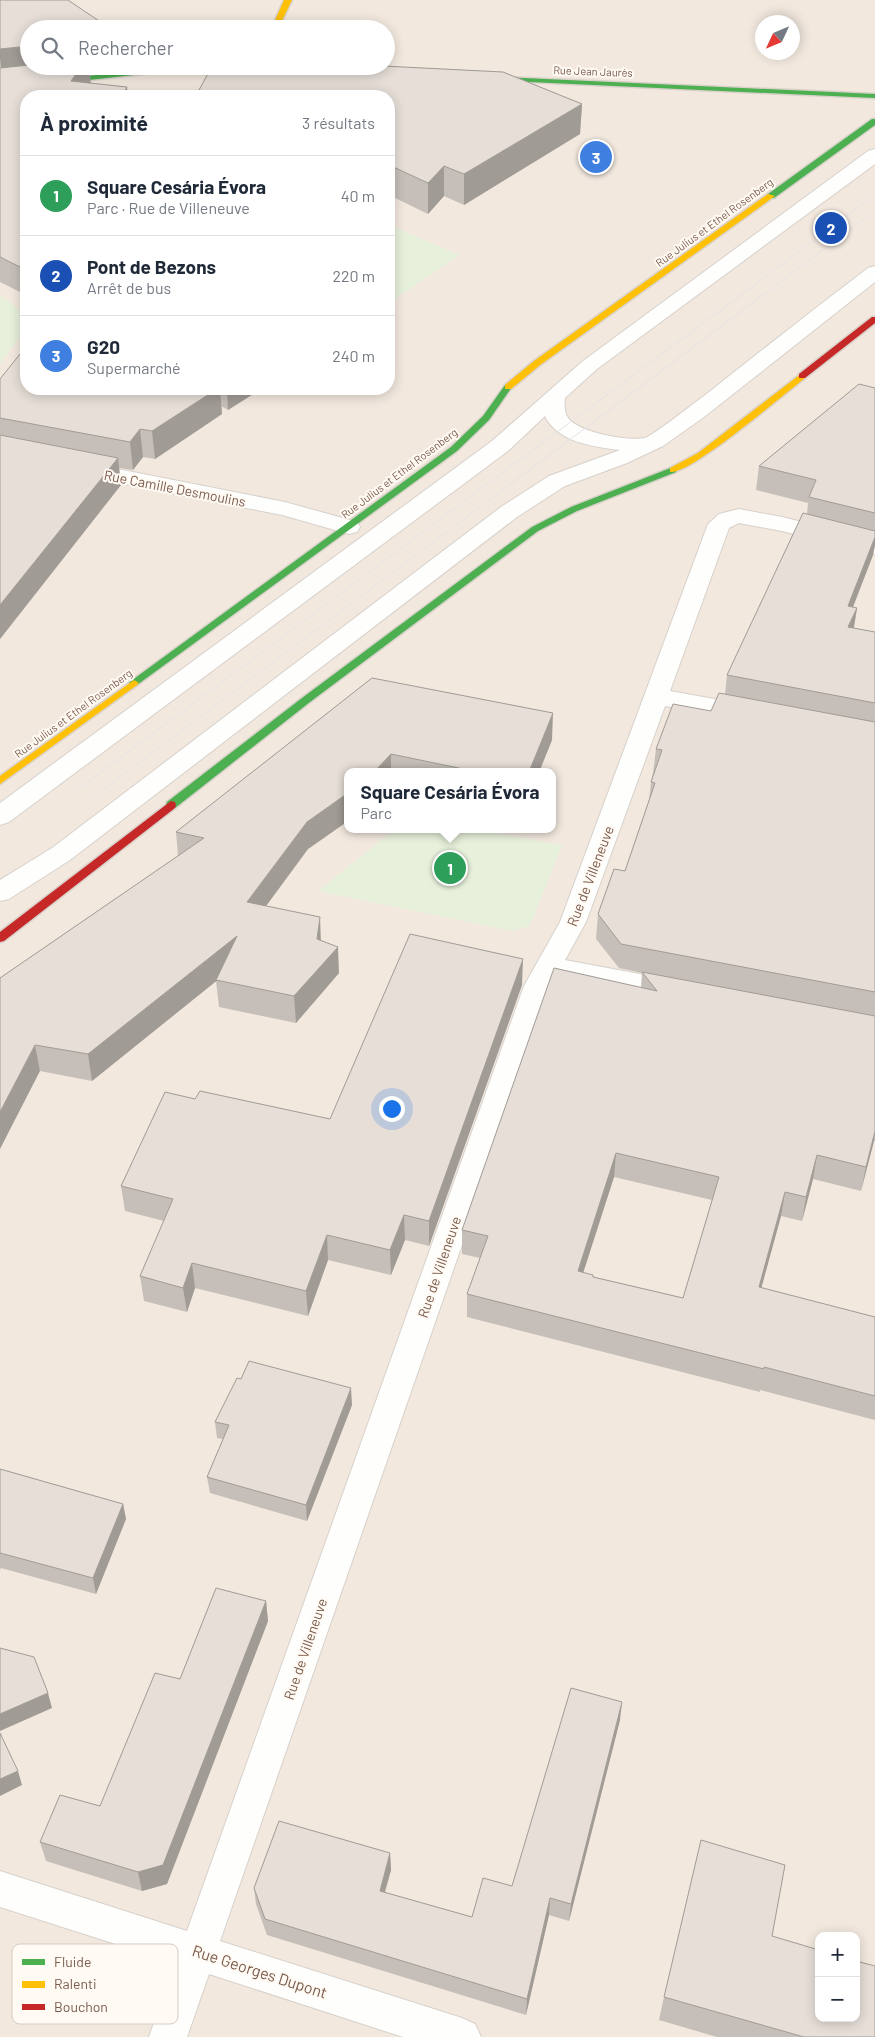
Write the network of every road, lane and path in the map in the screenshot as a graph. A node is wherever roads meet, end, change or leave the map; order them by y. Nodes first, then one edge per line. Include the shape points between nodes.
1 (288, 0) edge
2 (278, 20) edge
3 (116, 75) edge
4 (474, 77) edge
5 (0, 88) edge
6 (875, 96) edge
7 (875, 121) edge
8 (875, 155) edge
9 (875, 272) edge
10 (875, 319) edge
11 (555, 396) junction
12 (650, 443) junction
13 (58, 464) edge
14 (349, 527) junction
15 (875, 547) edge
16 (656, 696) junction
17 (767, 717) edge
18 (0, 781) edge
19 (0, 816) edge
20 (0, 892) edge
21 (0, 938) edge
22 (548, 967) junction
23 (699, 996) edge
24 (0, 1889) edge
25 (175, 1944) edge
26 (178, 1945) edge
27 (200, 1952) junction
28 (178, 2010) edge
29 (173, 2024) edge
30 (168, 2037) edge
31 (462, 2037) edge

1 - 2 main road
3 - 5 main road
4 - 6 main road, Rue Jean Jaurès
7 - 14 main road, Rue Julius et Ethel Rosenberg via 530,369 510,385 470,435
8 - 11 street via 590,365
9 - 12 street via 696,412
10 - 21 main road via 701,455 666,474 552,519 521,539 298,706
11 - 12 street via 552,404 555,417 570,430 603,441
11 - 19 street via 500,446
12 - 20 street via 557,481 509,512 61,854
13 - 14 street, Rue Camille Desmoulins via 285,509
14 - 18 main road, Rue Julius et Ethel Rosenberg
15 - 16 street, Rue de Villeneuve via 739,516 719,524
16 - 17 street
16 - 22 street, Rue de Villeneuve via 573,922
22 - 23 street
22 - 27 street, Rue de Villeneuve via 535,996
24 - 25 street, Rue Georges Dupont
26 - 27 street, Rue Georges Dupont
27 - 28 street, Rue de Villeneuve
27 - 31 street, Rue Georges Dupont
29 - 30 street, Rue de Villeneuve

